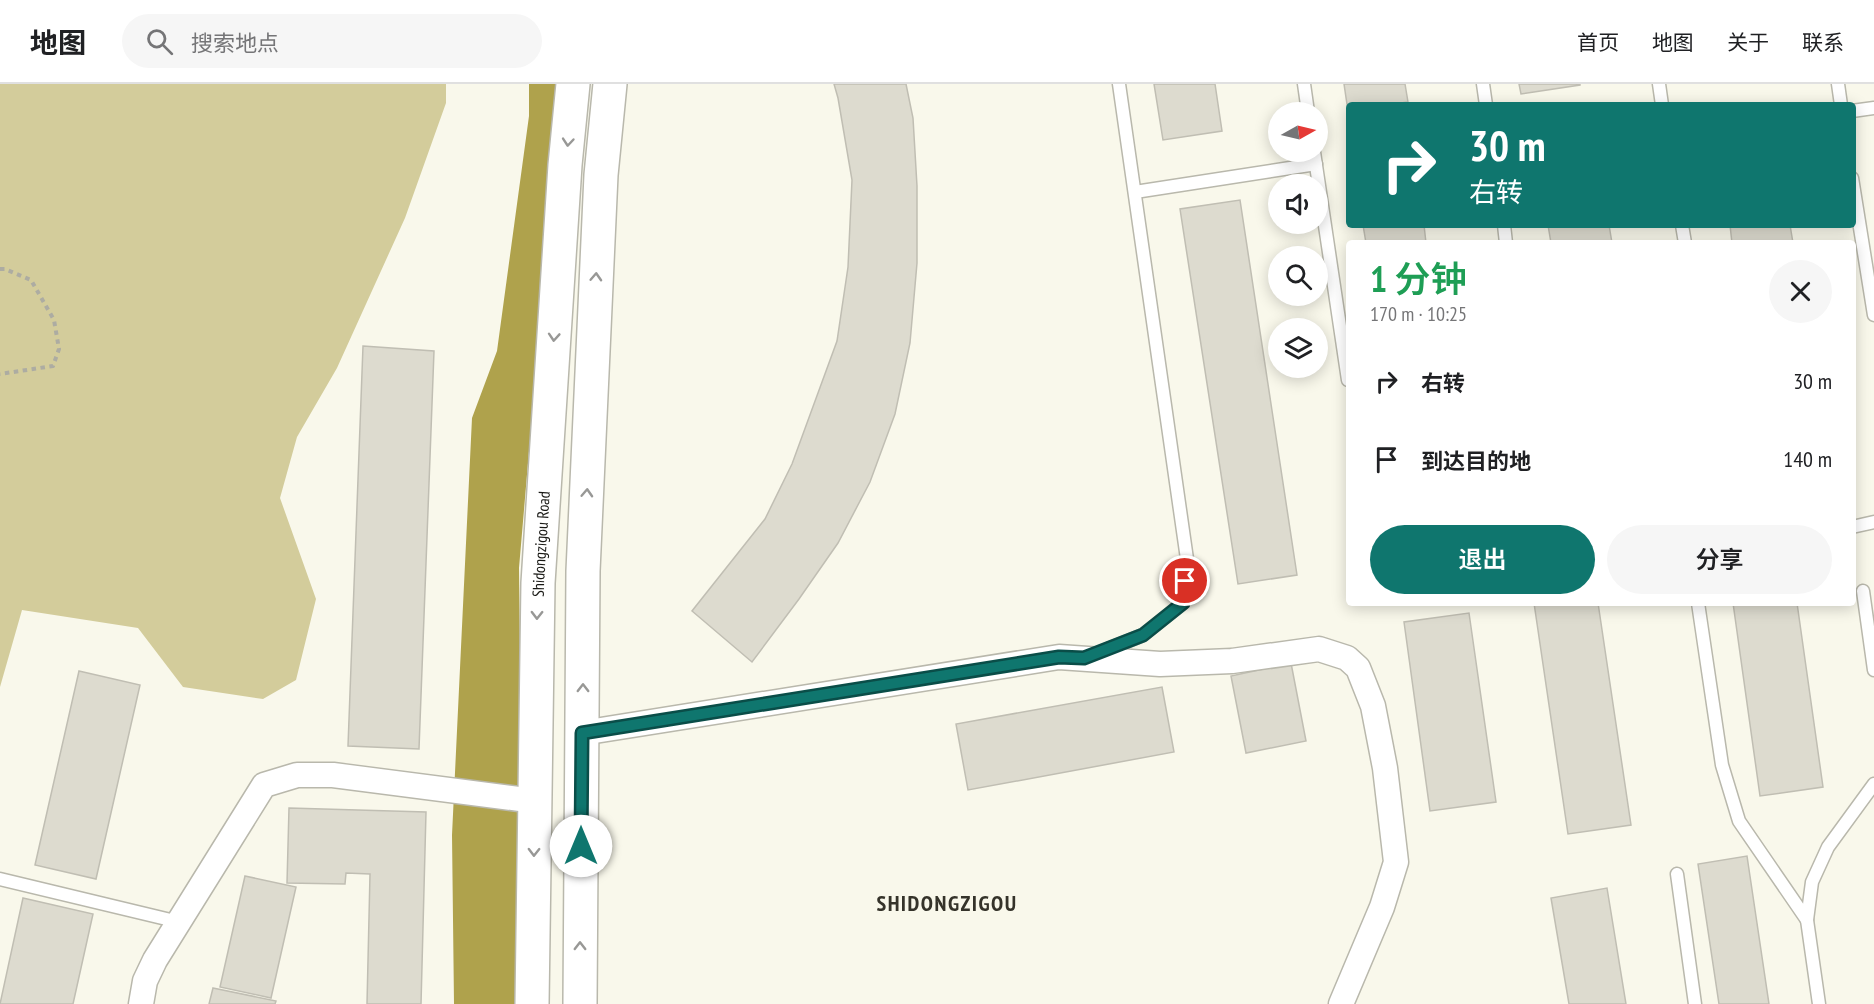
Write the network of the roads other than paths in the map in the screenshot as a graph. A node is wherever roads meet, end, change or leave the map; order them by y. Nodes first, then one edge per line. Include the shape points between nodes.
1 (573, 84) edge
2 (610, 84) edge
3 (1119, 84) edge
4 (1304, 84) edge
5 (1483, 84) edge
6 (1659, 84) edge
7 (1838, 84) edge
8 (1307, 102) edge
9 (1486, 102) edge
10 (1662, 102) edge
11 (1841, 102) edge
12 (1874, 108) edge
13 (1856, 110) edge
14 (1294, 162) edge
15 (1316, 162) edge
16 (1135, 192) junction
17 (1856, 203) edge
18 (1874, 315) edge
19 (1346, 367) edge
20 (1874, 522) edge
21 (1856, 526) edge
22 (1863, 591) dead end
23 (1698, 606) edge
24 (1084, 658) junction
25 (1874, 670) edge
26 (582, 733) junction
27 (1874, 784) edge
28 (531, 800) junction
29 (1677, 873) dead end
30 (0, 879) edge
31 (1808, 920) junction
32 (179, 922) junction
33 (141, 1004) edge
34 (532, 1004) edge
35 (580, 1004) edge
36 (1341, 1004) edge
37 (1695, 1004) edge
38 (1819, 1004) edge

1 -> 28 main road, Shidongzigou Road via 537,583
26 -> 2 main road via 584,548 601,175
3 - 16 lane
4 - 8 lane
5 - 9 lane
6 - 10 lane
7 - 11 lane
12 - 13 lane
14 - 16 lane
15 - 19 lane
16 - 24 lane via 1187,559 1183,603 1143,635
17 - 18 lane
20 - 21 lane
22 - 25 lane
23 - 31 lane via 1722,765 1739,821
24 - 26 street via 1059,657
24 - 36 street via 1160,664 1232,661 1319,650 1347,658 1359,668 1373,706 1385,768 1396,862 1382,907
35 -> 26 main road
27 - 31 lane via 1828,847 1812,882
28 - 32 street via 333,775 297,775 264,785
28 -> 34 main road, Shidongzigou Road
29 - 37 lane
30 - 32 lane
31 - 38 lane
32 - 33 street via 145,981

